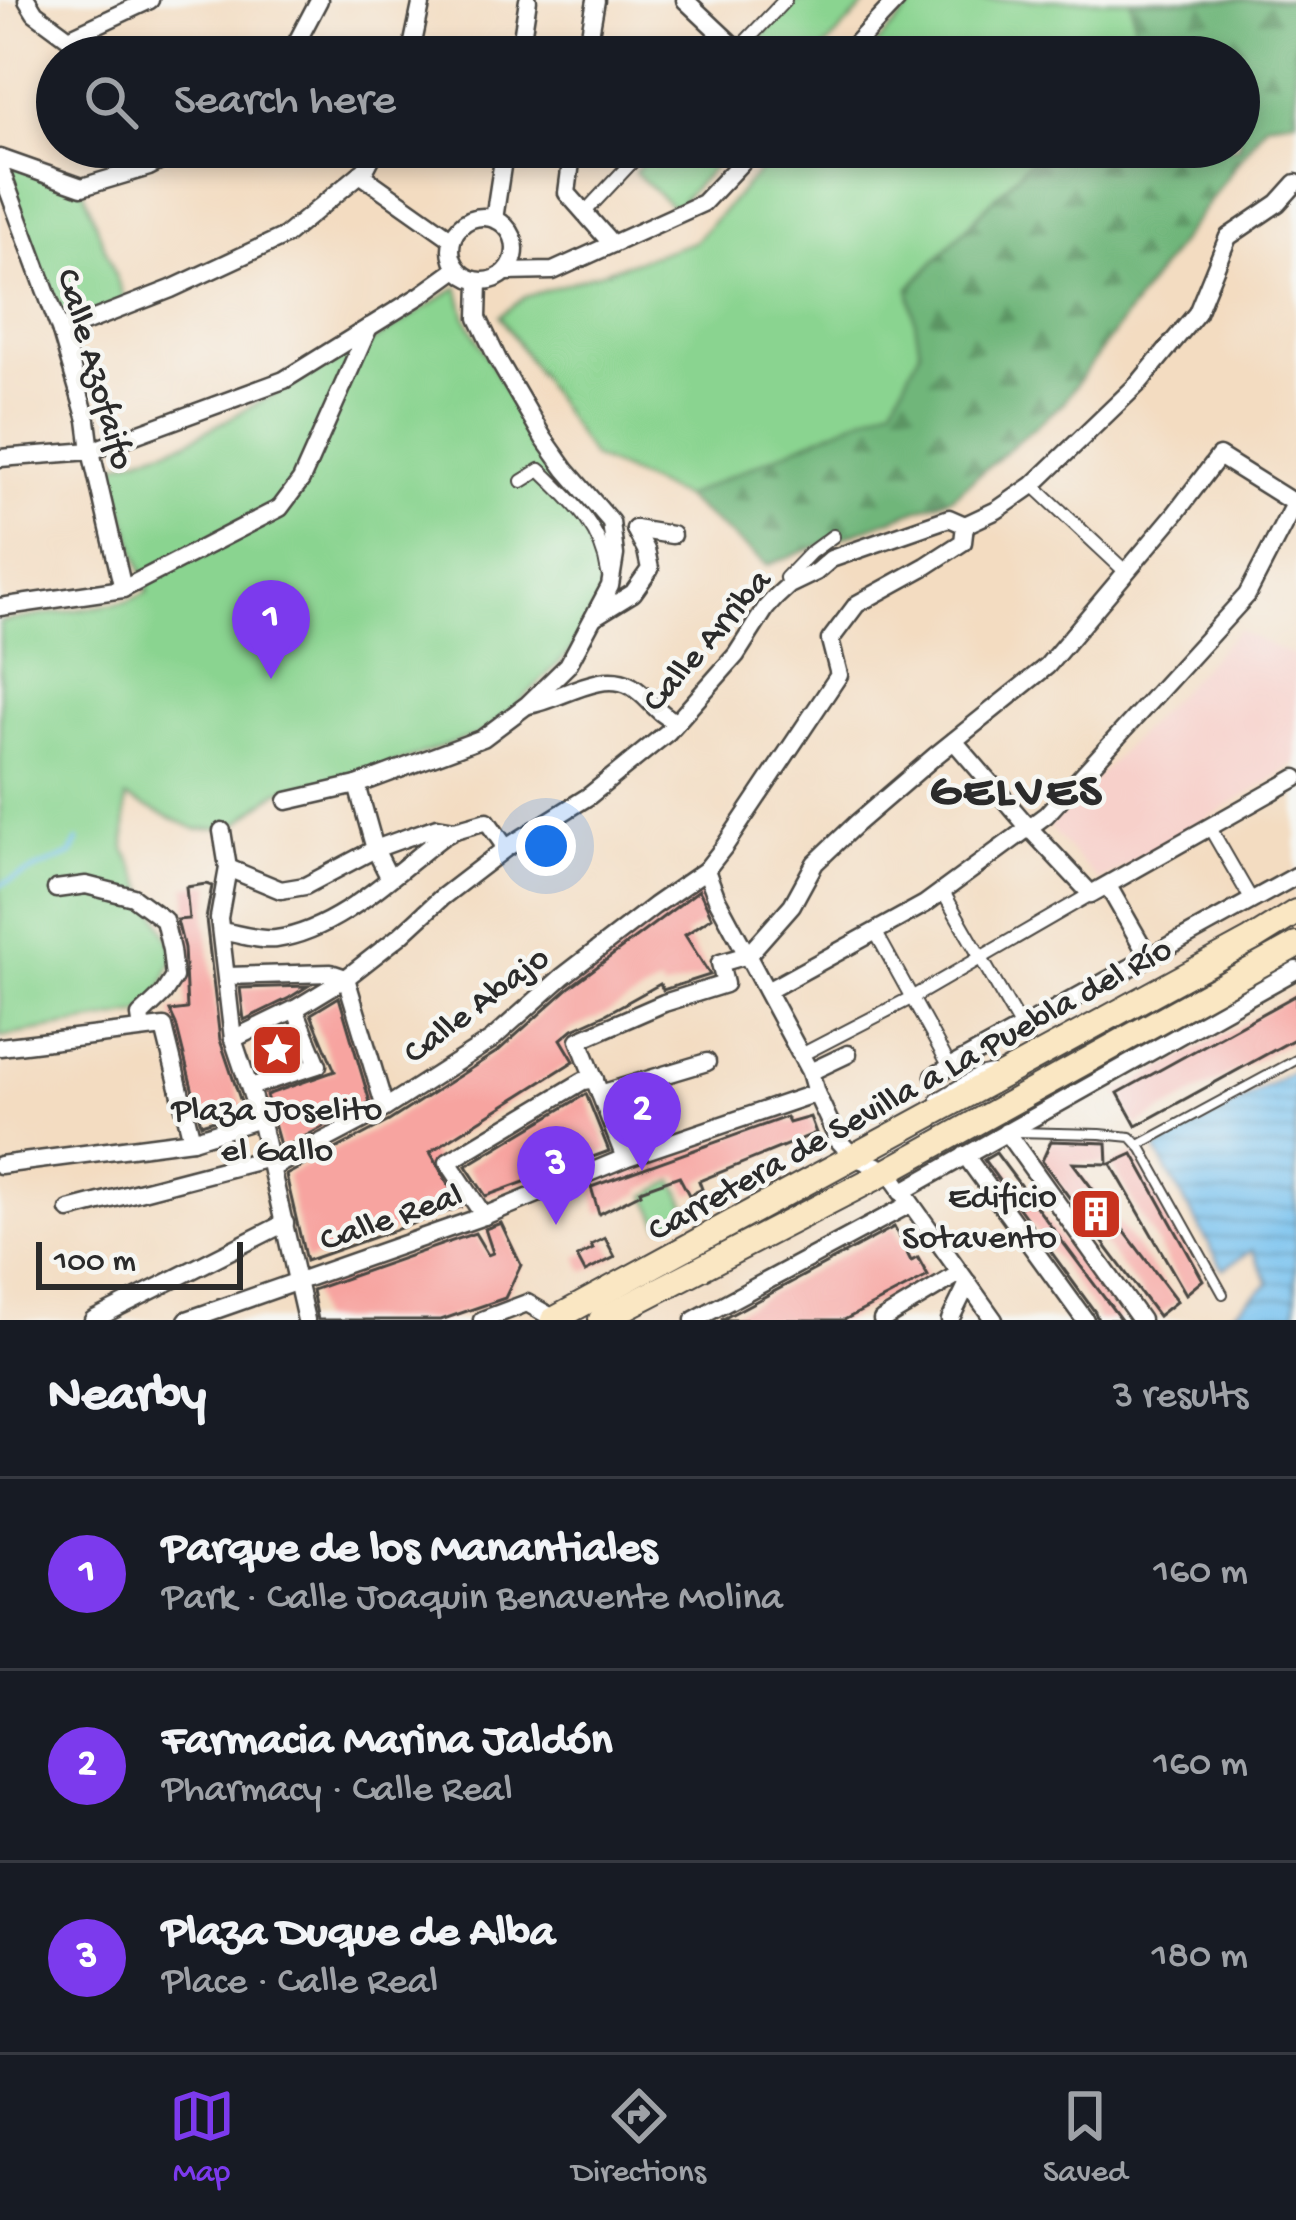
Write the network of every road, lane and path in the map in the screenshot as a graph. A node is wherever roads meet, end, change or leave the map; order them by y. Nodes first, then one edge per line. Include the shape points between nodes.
1 (27, 0) edge
2 (151, 0) edge
3 (319, 0) edge
4 (422, 0) edge
5 (528, 0) edge
6 (596, 0) edge
7 (685, 0) edge
8 (785, 0) edge
9 (898, 0) edge
10 (66, 36) edge
11 (73, 36) edge
12 (300, 36) edge
13 (414, 36) edge
14 (522, 36) edge
15 (590, 36) edge
16 (718, 36) edge
17 (752, 36) edge
18 (863, 36) edge
19 (0, 158) edge
20 (0, 168) edge
21 (145, 168) edge
22 (365, 168) edge
23 (502, 168) edge
24 (570, 168) edge
25 (626, 168) edge
26 (736, 168) edge
27 (361, 174) junction
28 (1296, 183) edge
29 (584, 213) junction
30 (494, 219) junction
31 (452, 239) junction
32 (612, 244) junction
33 (458, 269) junction
34 (506, 272) junction
35 (479, 281) junction
36 (369, 328) junction
37 (61, 332) junction
38 (91, 451) junction
39 (0, 458) edge
40 (522, 481) dead end
41 (1033, 485) junction
42 (1295, 502) edge
43 (965, 525) junction
44 (672, 535) dead end
45 (832, 536) dead end
46 (1126, 572) junction
47 (789, 585) junction
48 (610, 586) junction
49 (123, 589) junction
50 (0, 607) edge
51 (594, 617) junction
52 (527, 705) junction
53 (676, 722) junction
54 (954, 740) junction
55 (1295, 782) edge
56 (356, 784) junction
57 (287, 801) dead end
58 (1210, 828) junction
59 (1030, 829) junction
60 (455, 830) junction
61 (218, 831) dead end
62 (506, 848) junction
63 (375, 849) junction
64 (228, 868) junction
65 (706, 870) junction
66 (1296, 876) edge
67 (389, 877) junction
68 (56, 889) dead end
69 (1100, 890) junction
70 (943, 892) junction
71 (1251, 899) junction
72 (1296, 912) edge
73 (221, 931) junction
74 (875, 931) junction
75 (1296, 945) edge
76 (748, 955) junction
77 (1148, 956) junction
78 (981, 958) junction
79 (1296, 970) edge
80 (226, 976) junction
81 (346, 978) junction
82 (767, 991) junction
83 (913, 997) junction
84 (295, 1009) junction
85 (1020, 1026) junction
86 (142, 1029) junction
87 (233, 1040) junction
88 (0, 1047) edge
89 (848, 1054) dead end
90 (1296, 1060) edge
91 (707, 1062) dead end
92 (805, 1063) junction
93 (941, 1070) joint
94 (250, 1087) junction
95 (598, 1087) junction
96 (816, 1093) junction
97 (385, 1108) junction
98 (260, 1119) junction
99 (1006, 1132) junction
100 (192, 1140) junction
101 (1138, 1145) junction
102 (965, 1155) junction
103 (854, 1156) junction
104 (625, 1158) junction
105 (271, 1163) junction
106 (0, 1165) edge
107 (900, 1189) junction
108 (69, 1210) dead end
109 (484, 1216) junction
110 (285, 1223) junction
111 (964, 1278) junction
112 (298, 1281) junction
113 (1223, 1294) dead end
114 (554, 1319) edge
115 (93, 1320) edge
116 (187, 1320) edge
117 (306, 1320) edge
118 (482, 1320) edge
119 (601, 1320) edge
120 (694, 1320) edge
121 (882, 1320) edge
122 (950, 1320) edge
123 (994, 1320) edge
124 (1085, 1320) edge
125 (1141, 1320) edge

1 - 10 street
2 - 11 street
3 - 12 street
4 - 13 street
5 - 14 street
6 - 15 street
7 - 16 street
8 - 17 street
9 - 18 street
19 - 21 street via 82,187
20 - 37 street, Calle Azofaifo
22 - 27 street
23 - 30 street
24 - 29 street via 567,193
25 - 29 street
26 - 32 street via 703,203
27 - 31 street
27 - 37 street via 285,236
28 - 41 street, Calle Arriba via 1228,237 1197,313 1139,383
29 - 32 street
30 - 31 street via 464,223
30 - 34 street via 515,242
31 - 33 street
32 - 34 street via 553,272
33 - 35 street
33 - 36 street
34 - 35 street
35 - 48 street via 478,318 498,360 544,439 610,522
36 - 38 street via 284,380
36 - 49 street via 301,480 280,508
37 - 38 street, Calle Azofaifo
38 - 39 street
38 - 49 street, Calle Azofaifo
40 - 48 street via 540,470 585,514
41 - 43 street, Calle Arriba
41 - 46 street
42 - 46 street via 1219,456
42 - 59 street via 1246,595
43 - 47 street, Calle Arriba via 949,518 831,559
43 - 65 street via 963,542 849,614 830,640 838,675
44 - 51 street via 635,529 650,569 633,593
45 - 47 street via 786,578
46 - 54 street via 1047,666
47 - 53 street, Calle Arriba
48 - 51 street
49 - 50 street
51 - 52 street via 568,665
52 - 53 street via 611,681 630,685
52 - 56 street via 483,738
53 - 62 street, Calle Arriba via 589,796
54 - 59 street
54 - 76 street via 815,863
55 - 58 street
56 - 57 street
56 - 63 street
58 - 69 street
58 - 71 street
59 - 69 street
59 - 70 street
60 - 62 street via 487,821
60 - 63 street via 437,827
60 - 67 street
61 - 64 street
62 - 81 street, Calle Arriba
63 - 64 street via 281,890
63 - 67 street
64 - 73 street
65 - 76 street
65 - 97 street, Calle Abajo via 490,1040
66 - 71 street
67 - 73 street via 317,928 273,940
68 - 86 street via 86,885 133,897 164,920 174,977 140,1016
69 - 77 street
69 - 78 street
70 - 74 street
70 - 78 street
71 - 77 street
72 - 103 main road, Carretera de Sevilla a La Puebla del Río
73 - 80 street
74 - 82 street
74 - 83 street
75 - 107 main road, Carretera de Sevilla a La Puebla del Río
76 - 82 street
76 - 95 street via 720,963 725,984 579,1040
77 - 85 street
78 - 83 street
78 - 85 street
79 - 99 street
80 - 81 street
80 - 87 street
81 - 84 street, Calle Arriba
81 - 97 street
82 - 92 street
83 - 92 street
83 - 93 street
84 - 87 street, Calle Arriba
84 - 94 street via 318,1065
85 - 93 street
86 - 88 street
86 - 100 street via 164,1027
87 - 94 street
89 - 92 street
90 - 101 lane
91 - 95 street
92 - 96 street
94 - 98 street
95 - 104 street
95 - 109 street via 583,1081 448,1162
96 - 103 street
96 - 104 street, Calle Real
97 - 105 street, Calle Abajo
98 - 100 street
98 - 105 street
99 - 101 lane via 1100,1134
99 - 102 street
99 - 125 street
100 - 106 street
101 - 113 lane
102 - 107 street
102 - 124 street
103 - 107 street
103 - 114 main road, Carretera de Sevilla a La Puebla del Río
104 - 109 street, Calle Real
105 - 108 street, Calle Abajo
105 - 110 street
107 - 111 street
107 - 119 main road, Carretera de Sevilla a La Puebla del Río
107 - 120 street
109 - 112 street, Calle Real
110 - 112 street
110 - 115 street
111 - 121 street
111 - 122 street
111 - 123 street
112 - 116 street, Calle Real
112 - 117 street
114 - 118 street via 527,1303

